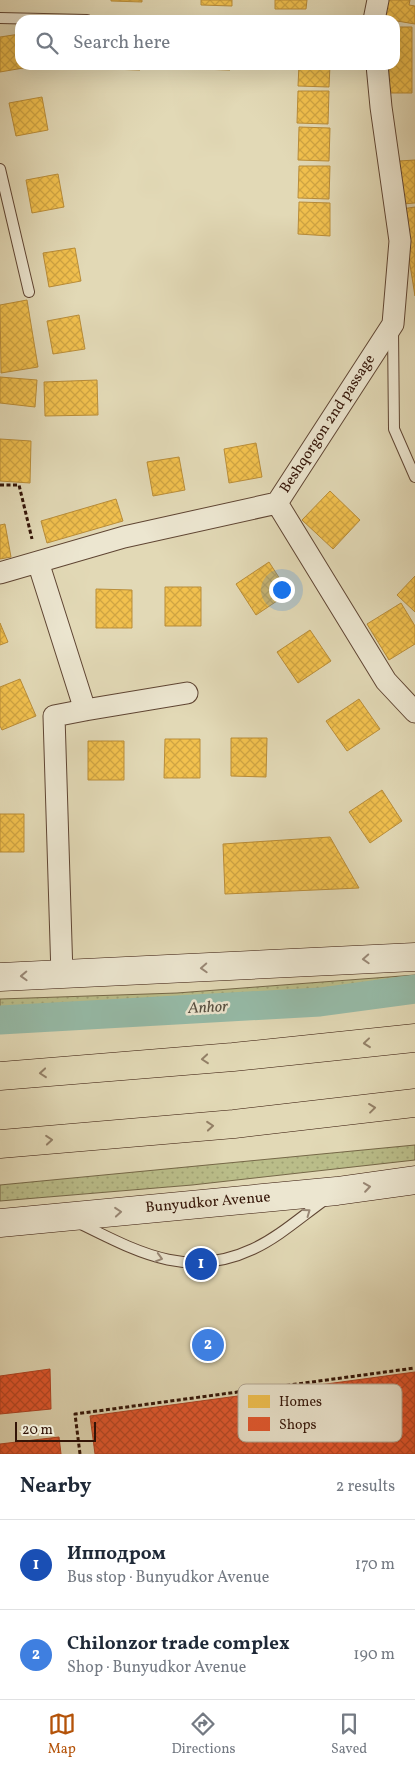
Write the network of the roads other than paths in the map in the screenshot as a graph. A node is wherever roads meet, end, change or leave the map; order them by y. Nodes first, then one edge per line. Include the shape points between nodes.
1 (378, 0) edge
2 (375, 15) edge
3 (0, 18) edge
4 (15, 18) edge
5 (377, 70) edge
6 (0, 168) edge
7 (29, 292) dead end
8 (393, 324) junction
9 (415, 477) edge
10 (276, 503) junction
11 (38, 562) junction
12 (0, 573) edge
13 (187, 693) dead end
14 (85, 710) junction
15 (415, 712) edge
16 (415, 957) edge
17 (62, 975) junction
18 (0, 977) edge
19 (415, 1038) edge
20 (0, 1076) edge
21 (415, 1103) edge
22 (0, 1144) edge
23 (415, 1180) edge
24 (337, 1191) junction
25 (66, 1217) junction
26 (0, 1223) edge

1 - 2 street
3 - 4 lane
5 - 8 street, Beshqorgon 2nd passage via 400,241
6 - 7 lane
8 - 9 lane via 394,429
8 - 10 street, Beshqorgon 2nd passage
10 - 11 street, Beshqorgon 2nd passage via 124,538
10 - 15 street via 386,680
11 - 12 street, Beshqorgon 2nd passage
11 - 14 street
13 - 14 street
14 - 17 street via 54,716
16 -> 17 street
17 -> 18 street
19 -> 20 main road
22 -> 21 main road via 234,1124
24 -> 23 street, Bunyudkor Avenue
25 -> 24 street, Bunyudkor Avenue
25 -> 24 lane via 150,1255 201,1264 218,1262 254,1249
25 - 26 street, Bunyudkor Avenue

